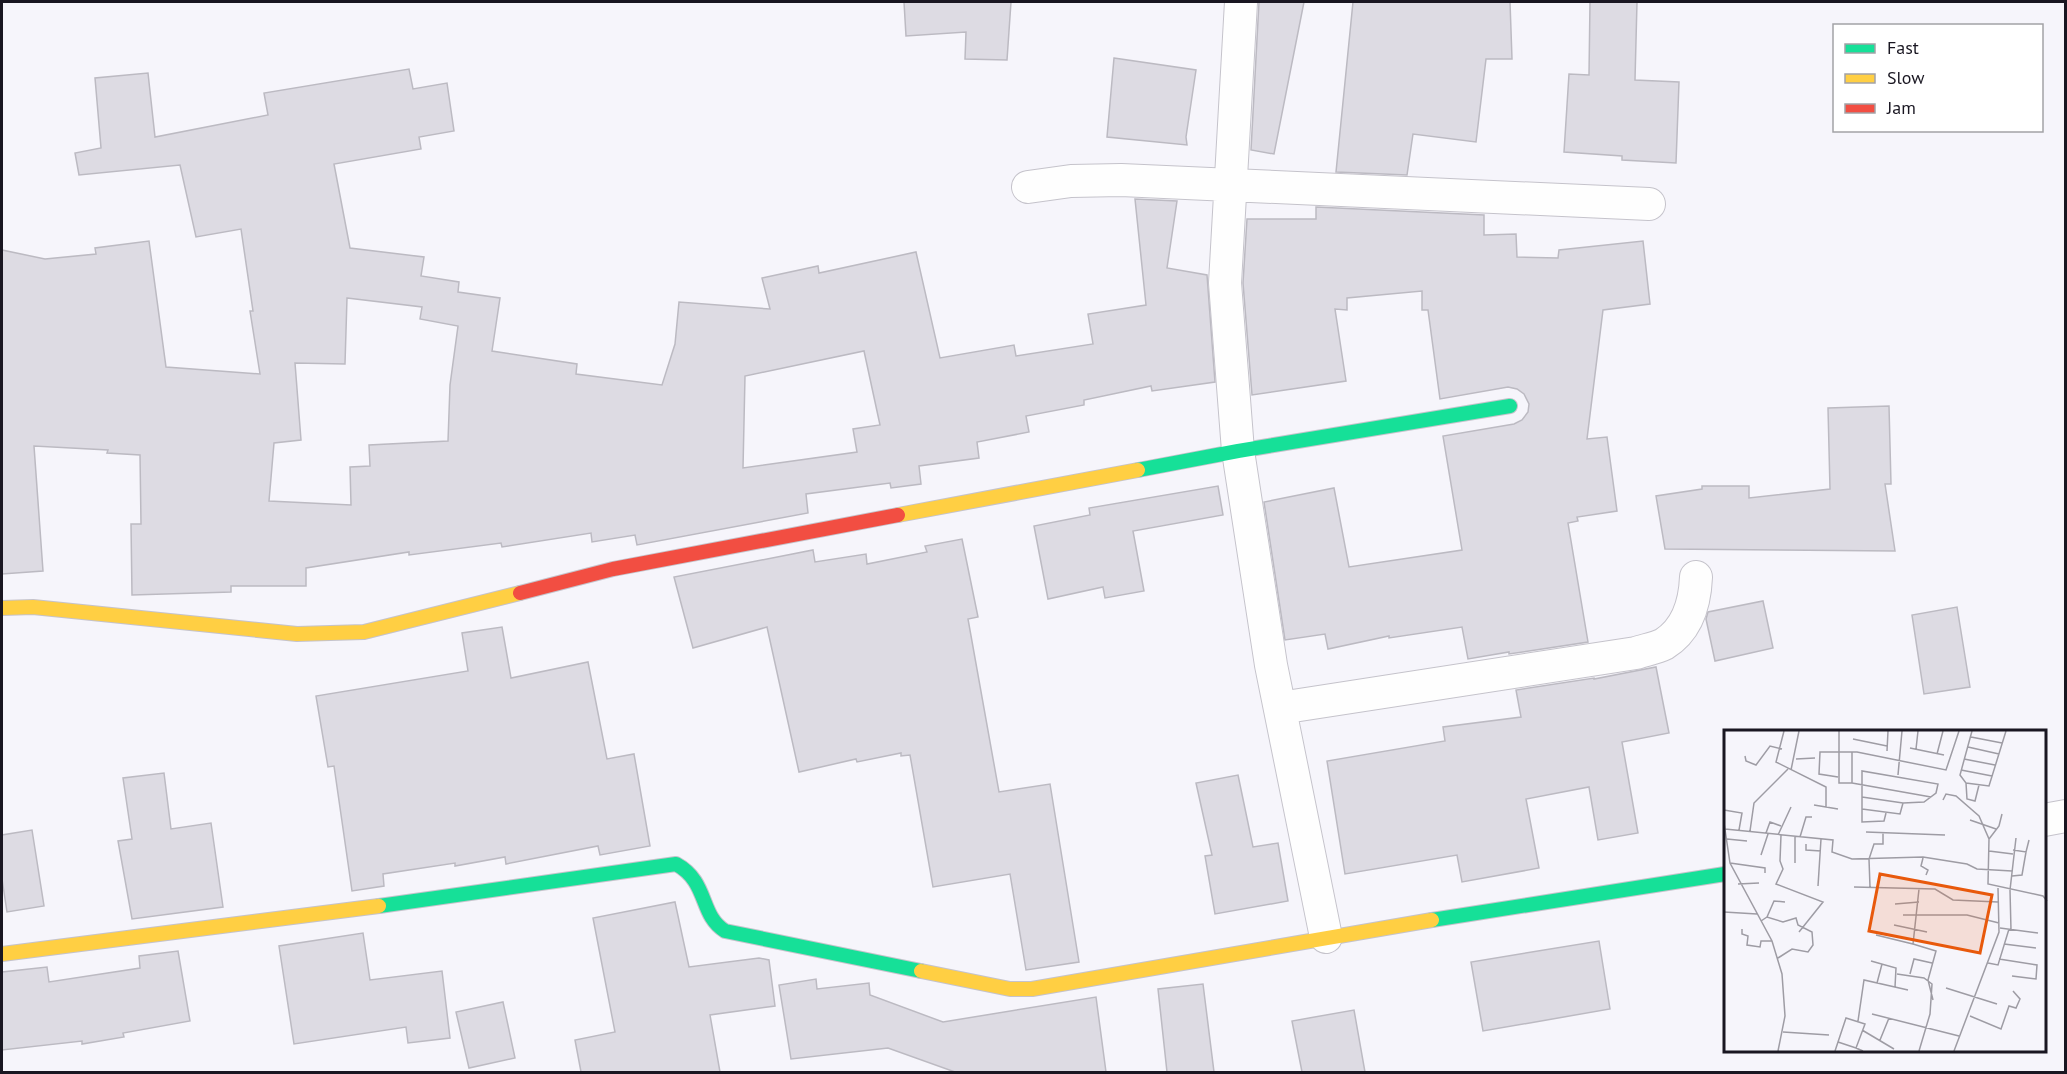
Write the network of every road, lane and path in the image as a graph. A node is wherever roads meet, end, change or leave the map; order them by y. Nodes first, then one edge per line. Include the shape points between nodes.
1 (1241, 2) edge
2 (1231, 184) junction
3 (1028, 187) dead end
4 (1649, 204) dead end
5 (1510, 406) dead end
6 (1238, 451) junction
7 (1696, 577) dead end
8 (2, 608) edge
9 (1280, 708) junction
10 (2066, 816) edge
11 (2046, 820) edge
12 (1724, 874) edge
13 (1326, 937) junction
14 (2, 954) edge

1 - 2 street
2 - 3 street via 1121,180
2 - 4 street
2 - 6 street via 1225,283
5 - 6 street
6 - 8 street via 613,569 364,632 297,634 59,610
6 - 9 street
7 - 9 street via 1696,599 1682,627 1664,644 1646,650
9 - 13 street
10 - 11 street
12 - 13 street
13 - 14 street via 1032,989 1010,989 734,934 721,928 708,911 695,877 676,864

